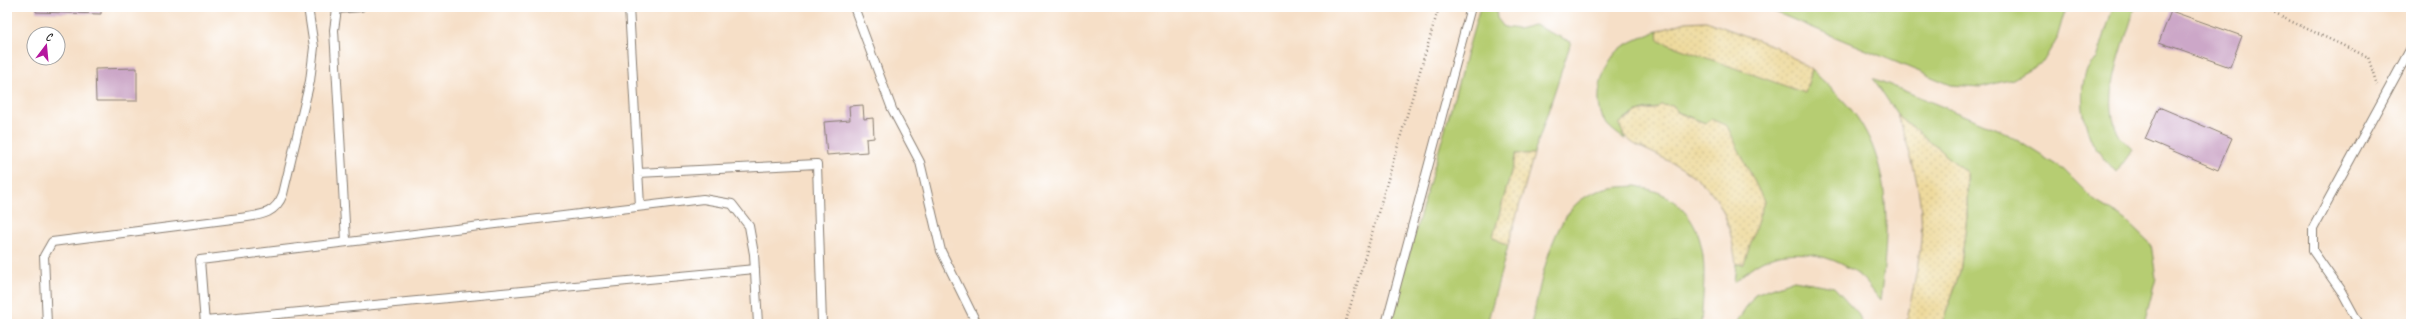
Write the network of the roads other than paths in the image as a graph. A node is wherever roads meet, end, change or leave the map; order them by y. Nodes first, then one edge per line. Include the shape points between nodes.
1 (308, 7) edge
2 (361, 7) edge
3 (629, 7) edge
4 (854, 7) edge
5 (1470, 7) edge
6 (336, 8) edge
7 (2411, 48) edge
8 (638, 173) junction
9 (640, 206) junction
10 (346, 241) junction
11 (755, 269) junction
12 (205, 322) edge
13 (47, 324) edge
14 (758, 324) edge
15 (822, 324) edge
16 (977, 324) edge
17 (1386, 324) edge
18 (2359, 324) edge

1 - 13 lane via 314,47 310,81 283,194 276,207 266,214 52,242 44,256
2 - 6 lane
3 - 8 lane
4 - 16 lane via 892,109 920,162 941,251
5 - 17 lane
6 - 10 lane via 334,30
7 - 18 lane via 2313,228 2313,251 2341,291
8 - 9 lane
8 - 15 lane via 817,164
9 - 10 lane
9 - 11 lane via 703,199 732,204 749,226
10 - 12 lane via 200,260
11 - 12 lane
11 - 14 lane

